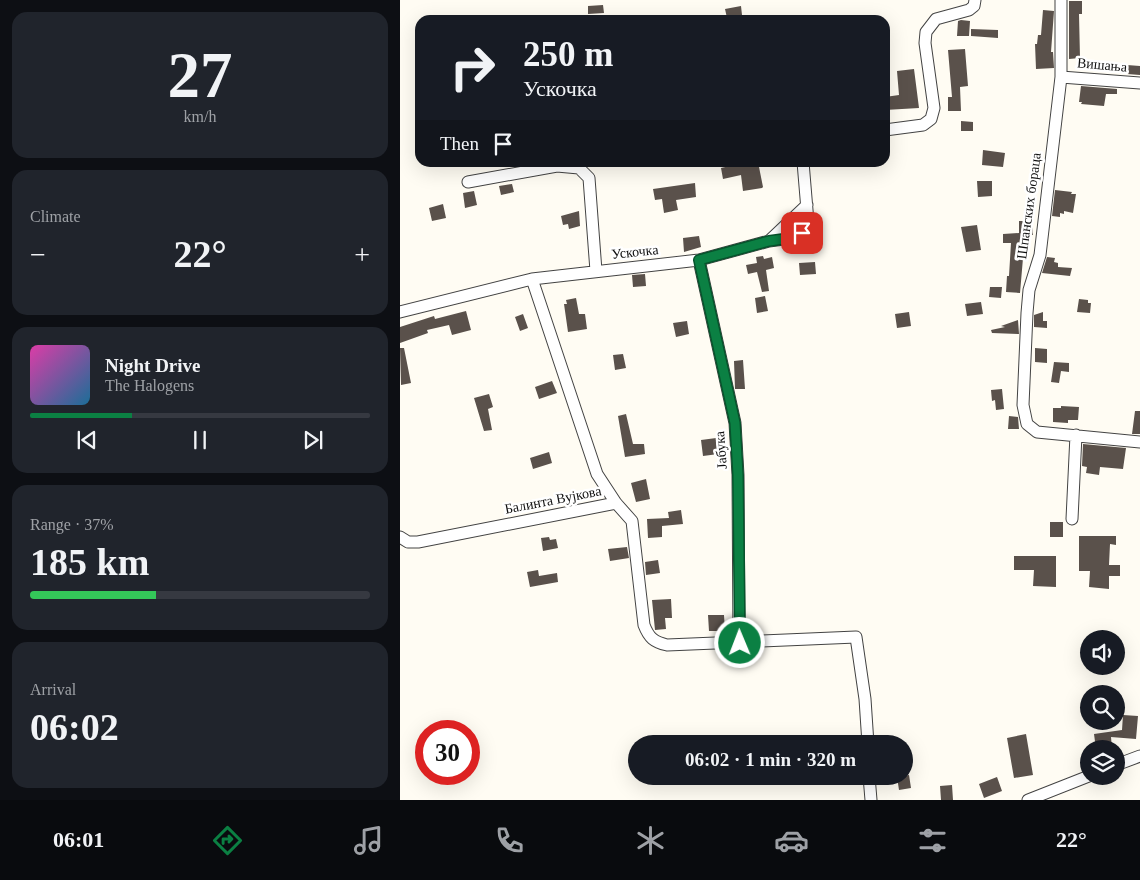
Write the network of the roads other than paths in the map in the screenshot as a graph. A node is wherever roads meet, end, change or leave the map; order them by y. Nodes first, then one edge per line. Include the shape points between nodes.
1 (975, 0) edge
2 (1060, 0) edge
3 (1061, 76) junction
4 (1140, 83) edge
5 (890, 129) edge
6 (551, 167) edge
7 (568, 167) edge
8 (803, 167) edge
9 (468, 182) dead end
10 (807, 205) junction
11 (769, 241) junction
12 (699, 260) junction
13 (596, 271) junction
14 (532, 279) junction
15 (400, 312) edge
16 (1076, 435) junction
17 (1140, 442) edge
18 (616, 503) junction
19 (1072, 519) dead end
20 (400, 537) edge
21 (740, 643) junction
22 (867, 735) edge
23 (1140, 756) edge
24 (1125, 762) edge
25 (1080, 780) edge
26 (870, 785) edge
27 (871, 800) edge
28 (1028, 800) edge

1 - 5 street via 969,10 936,19 926,32 934,108 932,119 923,125
2 - 3 street, Шпанских бораца
3 - 4 street, Вишања
3 - 16 street, Шпанских бораца via 1040,255 1029,290 1023,405 1027,424 1037,432
6 - 9 street
7 - 13 street via 580,168 589,178
8 - 10 street, Ускочка
10 - 11 street
10 - 11 street, Ускочка via 808,222 802,233
11 - 12 street, Ускочка
12 - 13 street, Ускочка
12 - 21 street, Јабука via 735,423
13 - 14 street, Ускочка
14 - 15 street, Ускочка
14 - 18 street via 597,474
16 - 17 street, Шпанских бораца
16 - 19 street
18 - 20 street, Балинта Вујкова via 418,542 408,542
18 - 21 street, Балинта Вујкова via 632,521 648,636 656,643 667,645
21 - 22 street, Балинта Вујкова via 856,637
23 - 24 street
25 - 28 street
26 - 27 street

